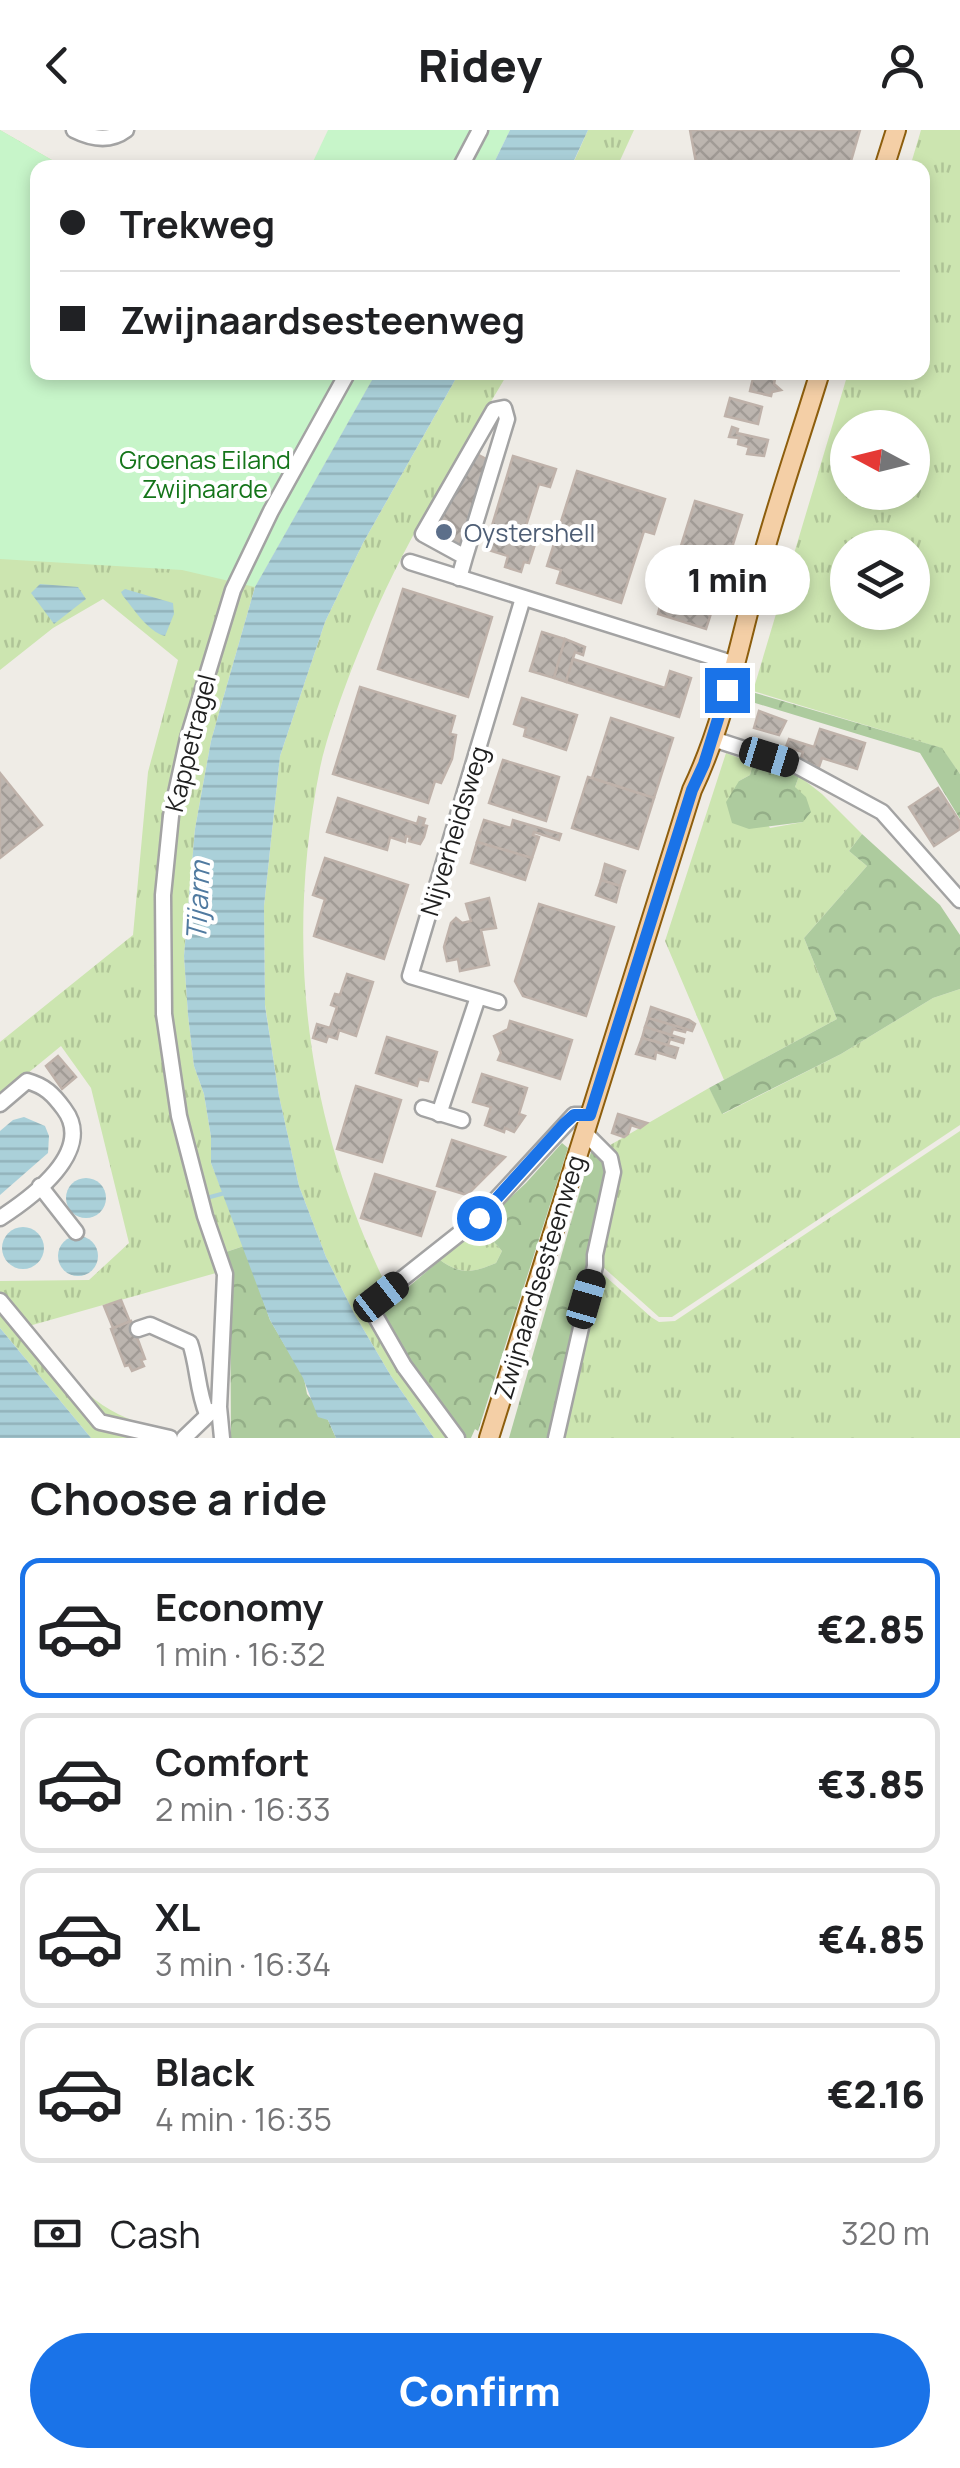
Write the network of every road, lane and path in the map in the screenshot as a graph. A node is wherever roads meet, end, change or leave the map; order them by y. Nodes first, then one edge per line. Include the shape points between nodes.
1 (74, 130) edge
2 (126, 130) edge
3 (480, 130) edge
4 (896, 130) edge
5 (464, 160) edge
6 (887, 160) edge
7 (344, 380) edge
8 (818, 380) edge
9 (466, 557) junction
10 (410, 562) dead end
11 (459, 578) junction
12 (523, 598) junction
13 (735, 664) junction
14 (712, 740) junction
15 (960, 900) edge
16 (478, 997) junction
17 (498, 1002) dead end
18 (0, 1104) edge
19 (422, 1108) dead end
20 (439, 1114) junction
21 (462, 1120) dead end
22 (587, 1124) junction
23 (40, 1186) junction
24 (0, 1218) edge
25 (76, 1232) dead end
26 (0, 1301) edge
27 (138, 1329) dead end
28 (215, 1405) junction
29 (170, 1438) edge
30 (184, 1438) edge
31 (222, 1438) edge
32 (457, 1438) edge
33 (489, 1438) edge
34 (556, 1438) edge

1 - 2 street via 93,138
3 - 5 street
4 - 6 main road
7 - 28 street, Kappetragel via 232,590 171,816 163,895 164,1014 179,1116 225,1274
8 - 13 main road, Zwijnaardsesteenweg
9 - 9 street via 507,419 504,408 494,410 423,534
9 - 11 street
10 - 11 street
11 - 12 street
12 - 13 street
12 - 16 street, Nijverheidsweg via 410,976
13 - 14 main road, Zwijnaardsesteenweg
14 - 15 street via 797,766 882,812
14 - 22 main road, Zwijnaardsesteenweg
16 - 17 street, Nijverheidsweg
16 - 20 street
18 - 23 street via 27,1082 44,1086 71,1118 64,1166
19 - 20 street
20 - 21 street
22 - 32 street via 574,1115 479,1218 370,1305
22 - 33 main road, Zwijnaardsesteenweg
22 - 34 street via 612,1166
23 - 24 street
23 - 25 street
26 - 29 street via 100,1422
27 - 28 street via 150,1325 190,1342 198,1391
28 - 30 street
28 - 31 street, Kappetragel

